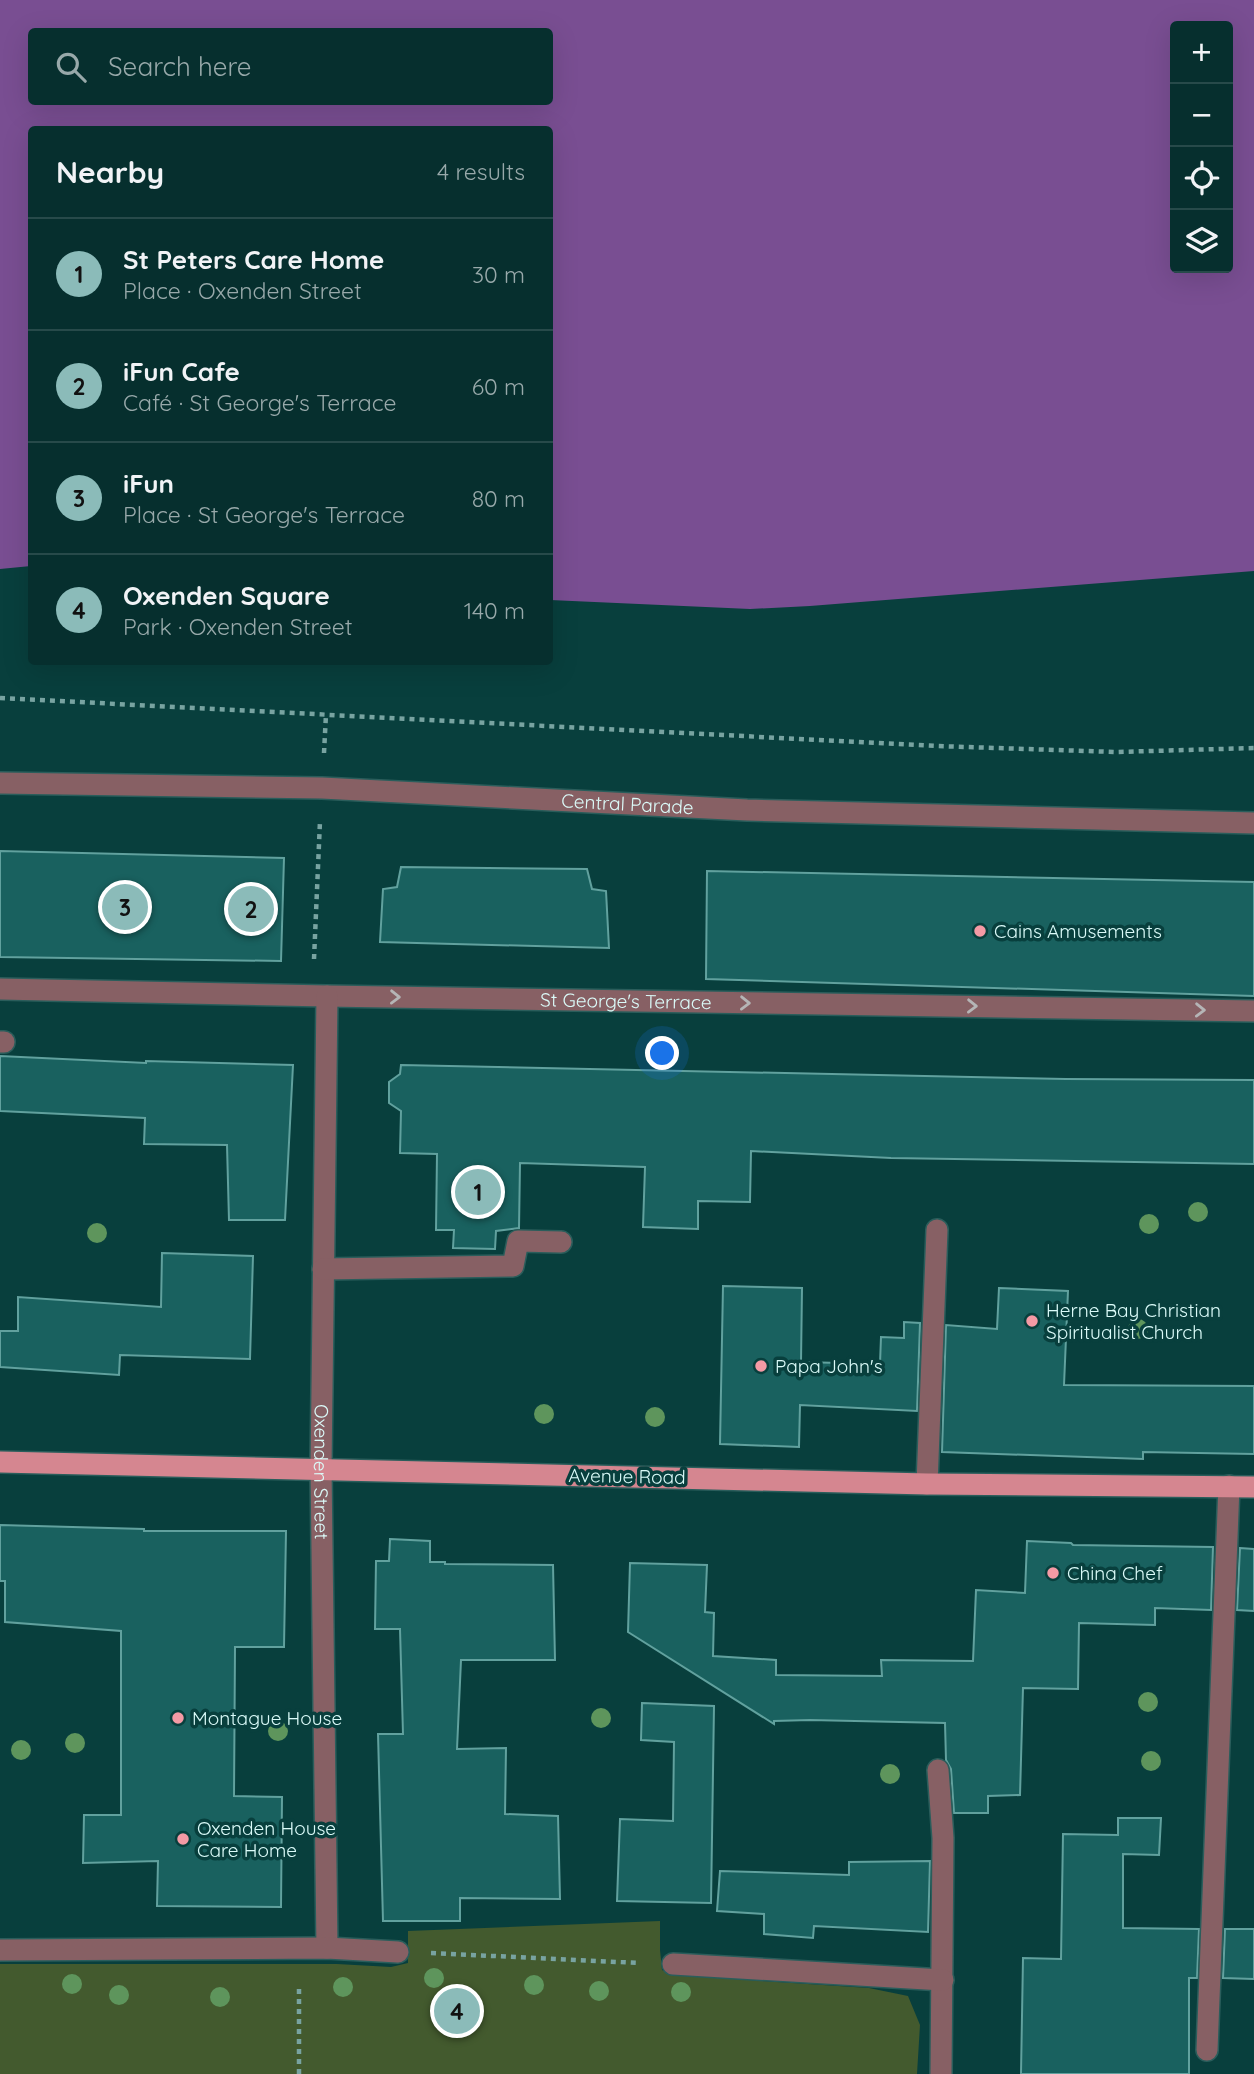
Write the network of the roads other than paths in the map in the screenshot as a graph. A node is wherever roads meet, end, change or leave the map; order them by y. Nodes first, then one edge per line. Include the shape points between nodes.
1 (0, 783) edge
2 (1254, 823) edge
3 (0, 989) edge
4 (319, 996) junction
5 (1254, 1011) edge
6 (937, 1230) dead end
7 (561, 1242) dead end
8 (323, 1269) junction
9 (0, 1462) edge
10 (321, 1468) junction
11 (927, 1484) junction
12 (1229, 1486) junction
13 (1254, 1487) edge
14 (938, 1770) dead end
15 (327, 1948) junction
16 (0, 1951) edge
17 (398, 1952) road end
18 (673, 1964) road end
19 (943, 1980) junction
20 (1207, 2050) dead end
21 (941, 2074) edge

1 - 2 street, Central Parade via 322,788 747,810
3 - 4 street, St George's Terrace
4 -> 5 street, St George's Terrace
4 - 8 street, Oxenden Street
6 - 11 street
7 - 8 street via 518,1241 513,1266
8 - 10 street, Oxenden Street
9 - 10 main road, Avenue Road
10 - 11 main road, Avenue Road
10 - 15 street, Oxenden Street
11 - 12 main road, Avenue Road
12 - 13 main road, Avenue Road
12 - 20 street
14 - 19 street
15 - 16 street
15 - 17 street
18 - 19 street
19 - 21 street

